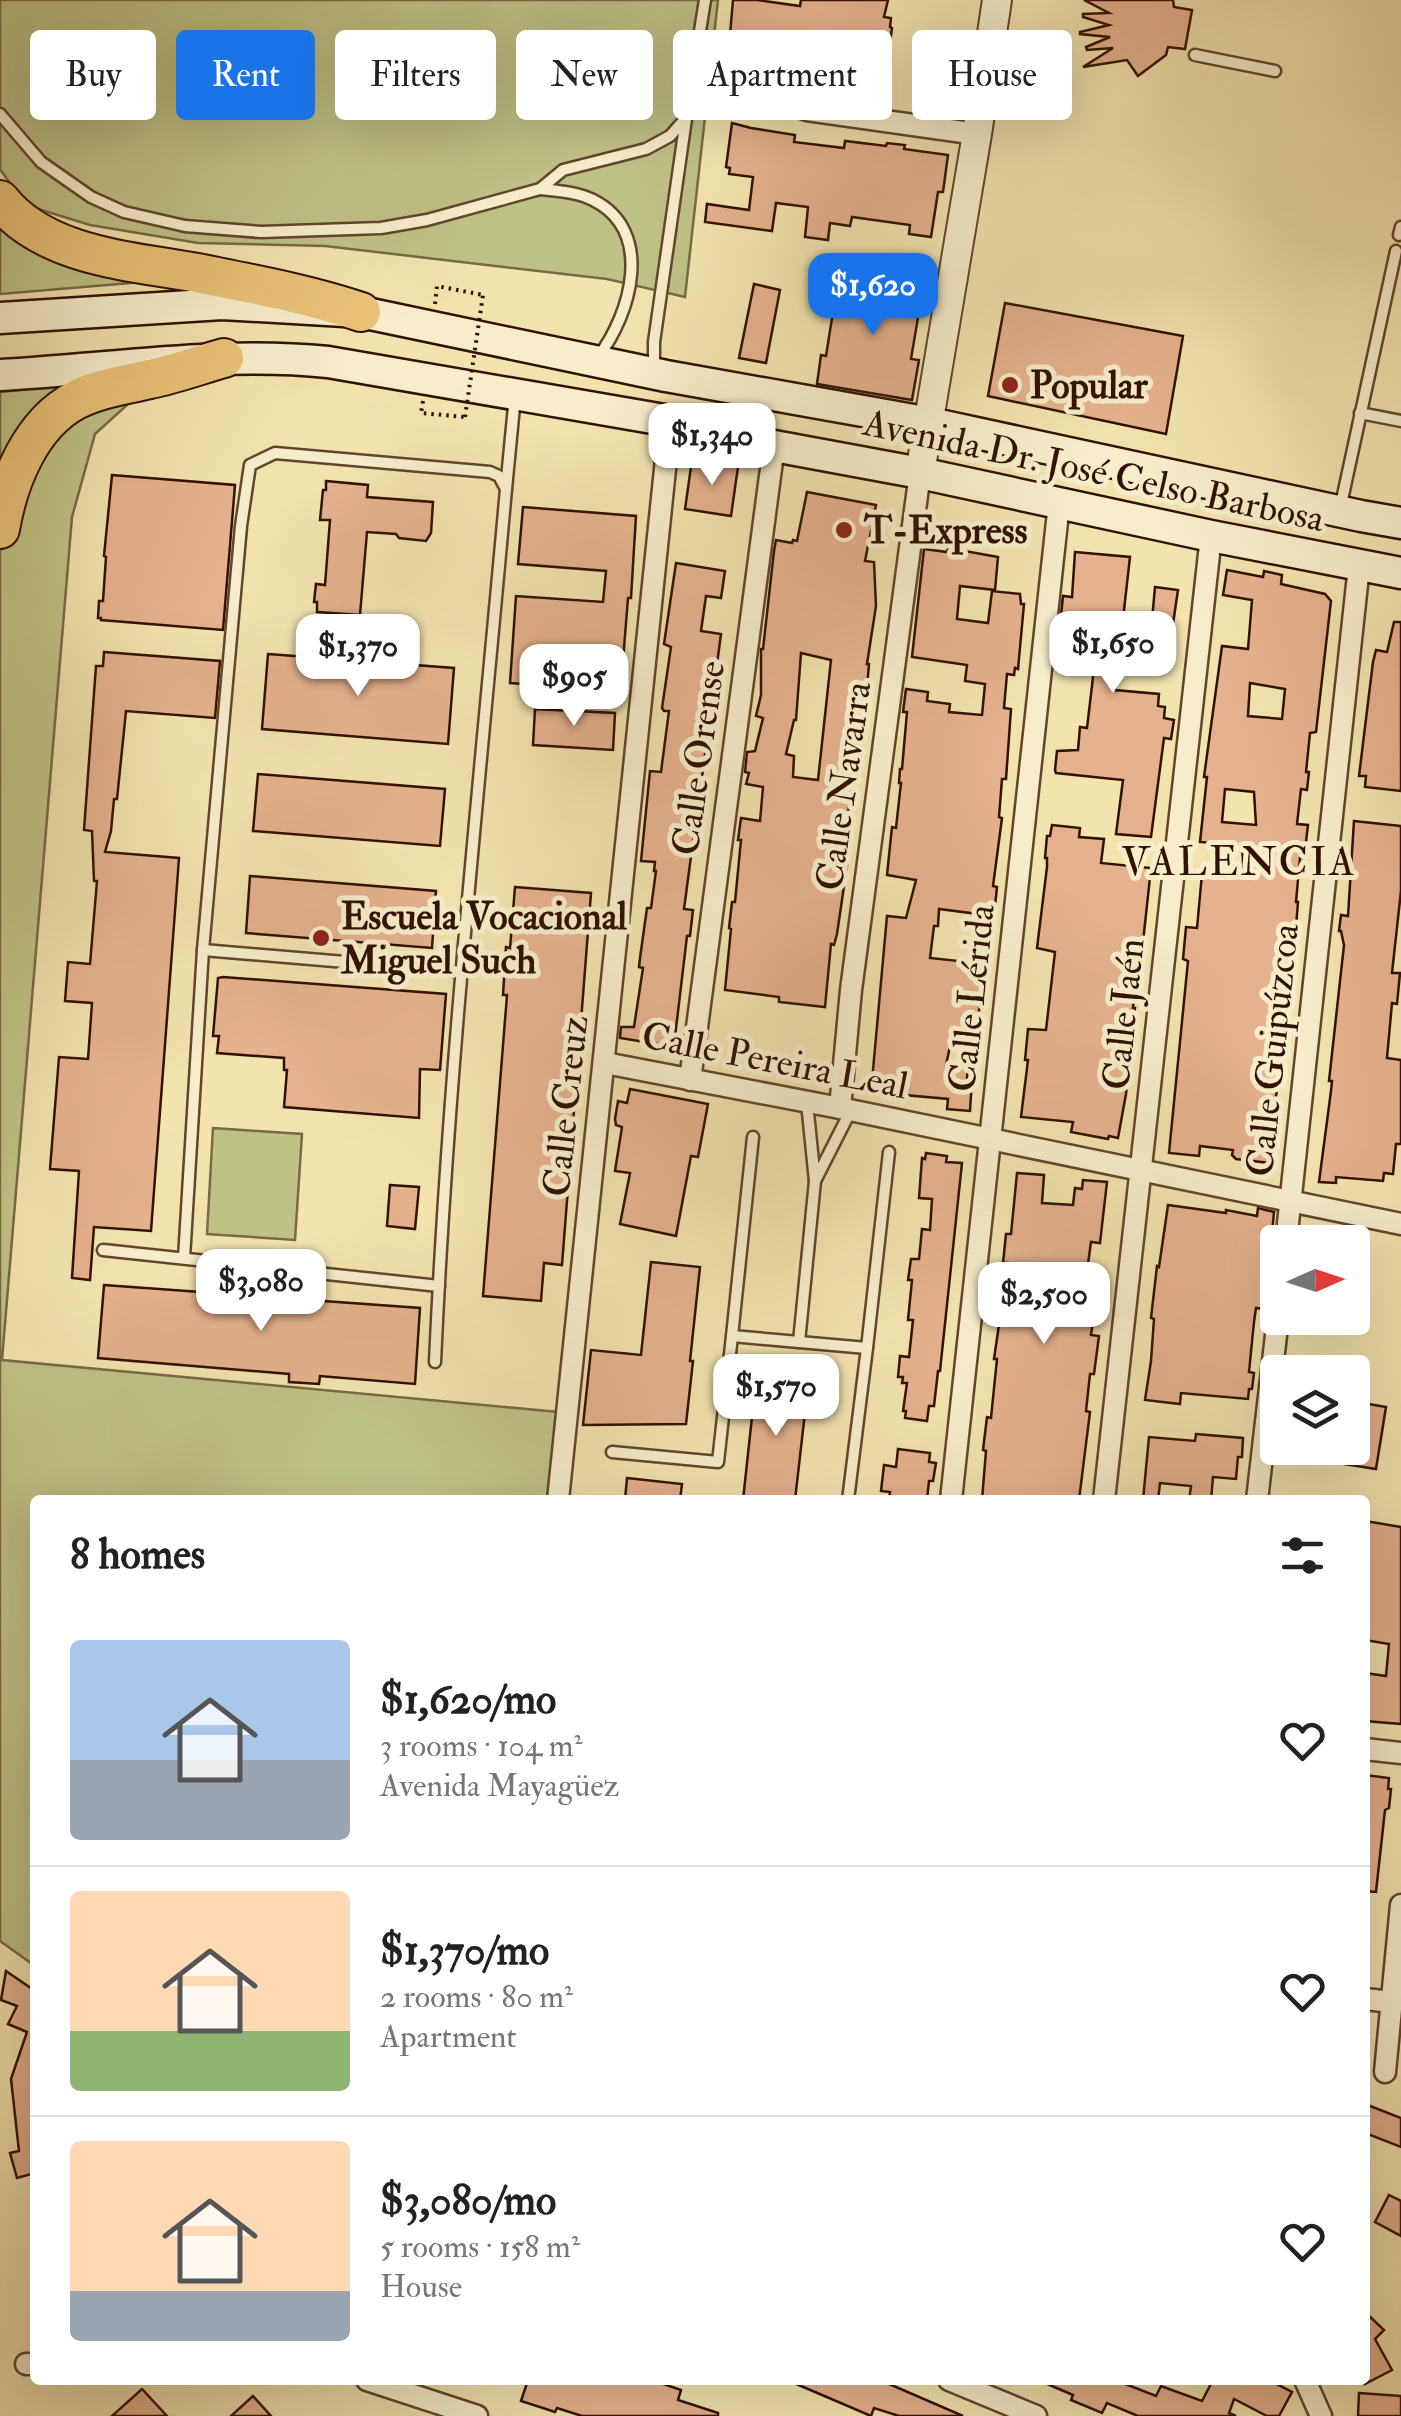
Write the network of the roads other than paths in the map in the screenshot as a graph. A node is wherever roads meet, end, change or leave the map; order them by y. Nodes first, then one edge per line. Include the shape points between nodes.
1 (705, 0) edge
2 (996, 0) edge
3 (700, 30) edge
4 (1195, 55) dead end
5 (1275, 71) dead end
6 (0, 114) edge
7 (684, 120) edge
8 (686, 120) edge
9 (878, 120) edge
10 (977, 134) junction
11 (540, 189) junction
12 (0, 200) edge
13 (1396, 252) dead end
14 (361, 312) junction
15 (0, 318) edge
16 (224, 358) junction
17 (594, 362) junction
18 (0, 375) edge
19 (666, 376) junction
20 (515, 396) junction
21 (1360, 413) junction
22 (1401, 421) edge
23 (670, 422) junction
24 (930, 423) junction
25 (774, 446) junction
26 (920, 474) junction
27 (506, 489) junction
28 (1059, 503) junction
29 (1339, 511) junction
30 (1401, 523) edge
31 (0, 529) edge
32 (1211, 536) junction
33 (1360, 566) junction
34 (1401, 573) edge
35 (203, 950) junction
36 (463, 972) junction
37 (605, 1063) junction
38 (690, 1080) junction
39 (807, 1102) junction
40 (845, 1109) junction
41 (753, 1137) dead end
42 (990, 1140) junction
43 (889, 1152) dead end
44 (1142, 1170) junction
45 (815, 1181) junction
46 (1291, 1200) junction
47 (1401, 1224) edge
48 (1288, 1225) edge
49 (104, 1250) dead end
50 (184, 1258) junction
51 (438, 1286) junction
52 (1276, 1335) edge
53 (732, 1336) junction
54 (799, 1342) junction
55 (868, 1348) junction
56 (435, 1362) dead end
57 (612, 1452) dead end
58 (559, 1495) edge
59 (849, 1495) edge
60 (951, 1495) edge
61 (1105, 1495) edge
62 (1258, 1495) edge
63 (1370, 1750) edge
64 (1401, 1753) edge
65 (1401, 1905) edge
66 (1370, 2000) edge
67 (1391, 2002) junction
68 (1385, 2072) dead end
69 (383, 2385) edge
70 (960, 2385) edge
71 (1306, 2385) edge
72 (477, 2416) edge
73 (1036, 2416) edge
74 (1321, 2416) edge

1 - 3 lane
2 - 10 street
4 - 5 lane
6 - 11 lane via 41,162 91,198 185,226 260,232 382,228
7 - 11 lane via 646,149 562,170
8 - 19 lane via 654,342 654,364
9 - 10 street
10 - 24 street
11 - 17 lane via 597,202 614,217 632,254 622,316
12 - 14 highway via 62,244
13 - 21 lane
14 - 15 main road, Avenida Dr. José Celso Barbosa via 222,304
14 - 17 main road, Avenida Dr. José Celso Barbosa
16 - 18 main road, Avenida Dr. José Celso Barbosa
16 - 20 main road, Avenida Dr. José Celso Barbosa via 328,362
16 - 31 highway via 96,392 60,411 17,472
17 - 19 main road, Avenida Dr. José Celso Barbosa
19 - 24 main road, Avenida Dr. José Celso Barbosa
20 - 23 main road, Avenida Dr. José Celso Barbosa
20 - 27 lane
21 - 22 lane
21 - 29 lane
23 - 25 main road, Avenida Dr. José Celso Barbosa
23 - 37 street, Calle Creuz
24 - 26 street
24 - 29 main road, Avenida Dr. José Celso Barbosa
25 - 26 main road, Avenida Dr. José Celso Barbosa
25 - 38 street, Calle Orense
26 - 28 main road, Avenida Dr. José Celso Barbosa
26 - 40 street, Calle Navarra via 852,990
27 - 35 lane via 490,472 276,454 250,465
27 - 36 lane
28 - 32 main road, Avenida Dr. José Celso Barbosa
28 - 42 street, Calle Lérida
29 - 30 main road, Avenida Dr. José Celso Barbosa
32 - 33 main road, Avenida Dr. José Celso Barbosa
32 - 44 street, Calle Jaén
33 - 34 main road, Avenida Dr. José Celso Barbosa
33 - 46 street, Calle Guipúzcoa
35 - 36 lane
35 - 50 lane
36 - 51 lane
37 - 38 street, Calle Pereira Leal
37 - 58 street, Calle Creuz
38 - 39 street, Calle Pereira Leal
39 - 40 street, Calle Pereira Leal
39 - 45 lane
40 - 42 street, Calle Pereira Leal
40 - 45 lane
41 - 53 lane
42 - 44 street, Calle Pereira Leal
42 - 60 street, Calle Lérida
43 - 55 lane
44 - 46 street, Calle Pereira Leal
44 - 61 street, Calle Jaén
45 - 54 lane
46 - 47 street, Calle Pereira Leal
46 - 48 street, Calle Guipúzcoa
49 - 50 lane
50 - 51 lane
51 - 56 lane
52 - 62 street
53 - 54 lane
53 - 57 lane via 718,1462
54 - 55 lane
55 - 59 lane
63 - 64 street
65 - 67 street
66 - 67 street
67 - 68 street
69 - 72 street
70 - 73 street
71 - 74 street

